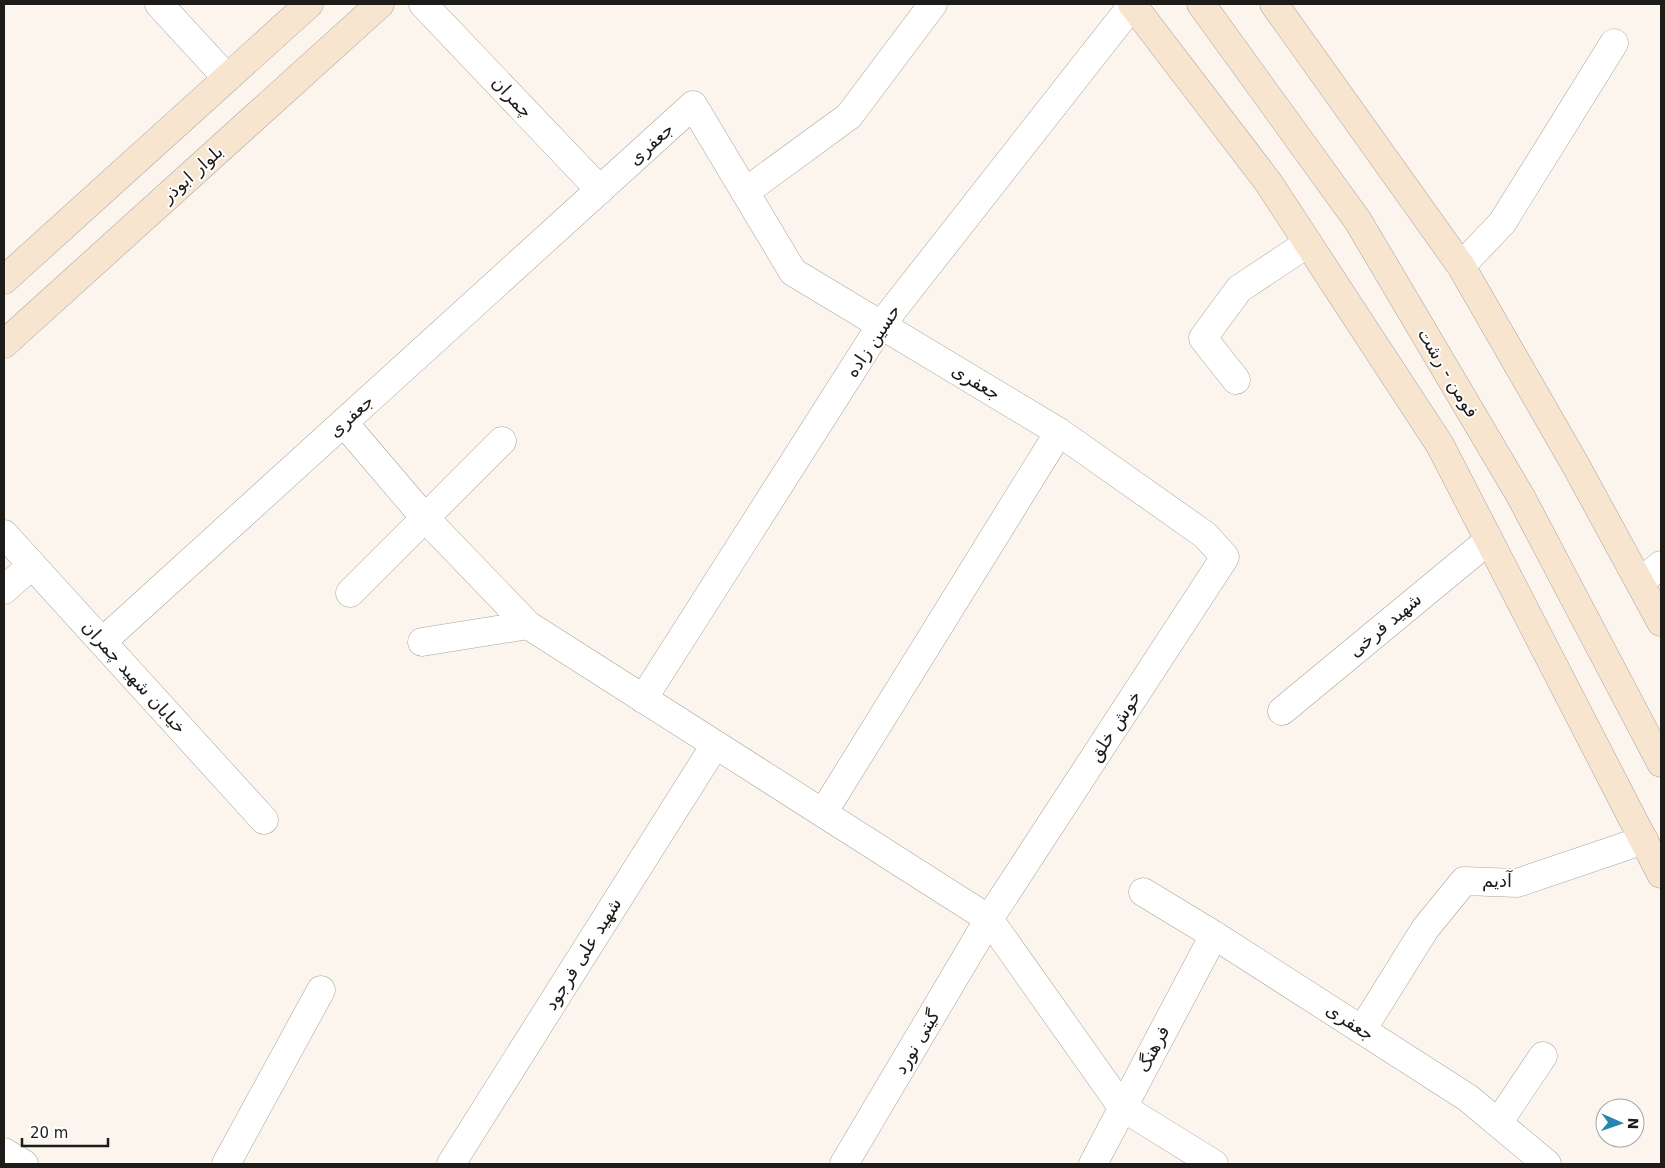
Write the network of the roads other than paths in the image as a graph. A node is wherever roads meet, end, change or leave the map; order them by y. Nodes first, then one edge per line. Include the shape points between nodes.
1 (159, 4) edge
2 (309, 4) edge
3 (380, 4) edge
4 (423, 4) edge
5 (934, 4) edge
6 (1133, 4) edge
7 (1201, 4) edge
8 (1274, 4) edge
9 (1614, 43) dead end
10 (227, 78) junction
11 (600, 190) junction
12 (744, 192) junction
13 (1308, 243) junction
14 (1461, 266) junction
15 (4, 280) edge
16 (881, 325) junction
17 (4, 344) edge
18 (1236, 380) dead end
19 (344, 423) junction
20 (1059, 432) junction
21 (502, 441) dead end
22 (425, 518) junction
23 (4, 534) edge
24 (1206, 536) joint
25 (1489, 540) junction
26 (32, 565) junction
27 (1661, 565) edge
28 (1640, 582) junction
29 (4, 590) edge
30 (350, 593) dead end
31 (1661, 622) edge
32 (528, 625) junction
33 (102, 642) junction
34 (422, 642) dead end
35 (643, 699) junction
36 (1282, 711) dead end
37 (715, 745) junction
38 (1661, 763) edge
39 (823, 813) junction
40 (264, 820) dead end
41 (1644, 840) junction
42 (1661, 874) edge
43 (1143, 892) dead end
44 (989, 919) junction
45 (1214, 935) junction
46 (321, 990) dead end
47 (1362, 1030) junction
48 (1543, 1056) dead end
49 (1122, 1107) junction
50 (1498, 1122) junction
51 (4, 1152) edge
52 (1520, 1156) edge
53 (24, 1164) edge
54 (226, 1164) edge
55 (451, 1164) edge
56 (844, 1164) edge
57 (1093, 1164) edge
58 (1214, 1164) edge
59 (1547, 1164) edge

1 - 10 street
2 - 10 street
3 - 17 street, بلوار ابوذر
4 - 11 street, چمران
5 - 12 street via 849,116
6 - 13 street via 1268,182
6 - 16 street, حسین زاده
7 - 38 street, فومن - رشت via 1358,221 1521,497
8 - 14 street
9 - 14 street via 1502,223
10 - 15 street
11 - 12 street, جعفری via 693,105
11 - 19 street, جعفری
12 - 16 street, جعفری via 792,272
13 - 18 street via 1240,289 1203,338
13 - 25 street via 1440,445
14 - 28 street
16 - 20 street, جعفری
16 - 35 street, حسین زاده
19 - 22 street
19 - 33 street, جعفری
20 - 24 street, جعفری
20 - 39 street
21 - 22 street
22 - 30 street
22 - 32 street
23 - 26 street, خیابان شهید چمران
24 - 44 street, خوش خلق via 1225,557
25 - 36 street, شهید فرخی
25 - 41 street
26 - 29 street
26 - 33 street, خیابان شهید چمران
27 - 28 street
28 - 31 street
32 - 34 street
32 - 35 street
33 - 40 street, خیابان شهید چمران
35 - 37 street
37 - 39 street
37 - 55 street, شهید علی فرجود
39 - 44 street
41 - 42 street
41 - 47 street, آدیم via 1517,883 1464,881 1425,929
43 - 45 street, جعفری
44 - 49 street
44 - 56 street, گیتی نورد
45 - 47 street, جعفری
45 - 49 street, فرهنگ
46 - 54 street
47 - 50 street, جعفری via 1468,1098
48 - 50 street
49 - 57 street, فرهنگ
49 - 58 street
50 - 52 street, جعفری
51 - 53 street
52 - 59 street, جعفری

